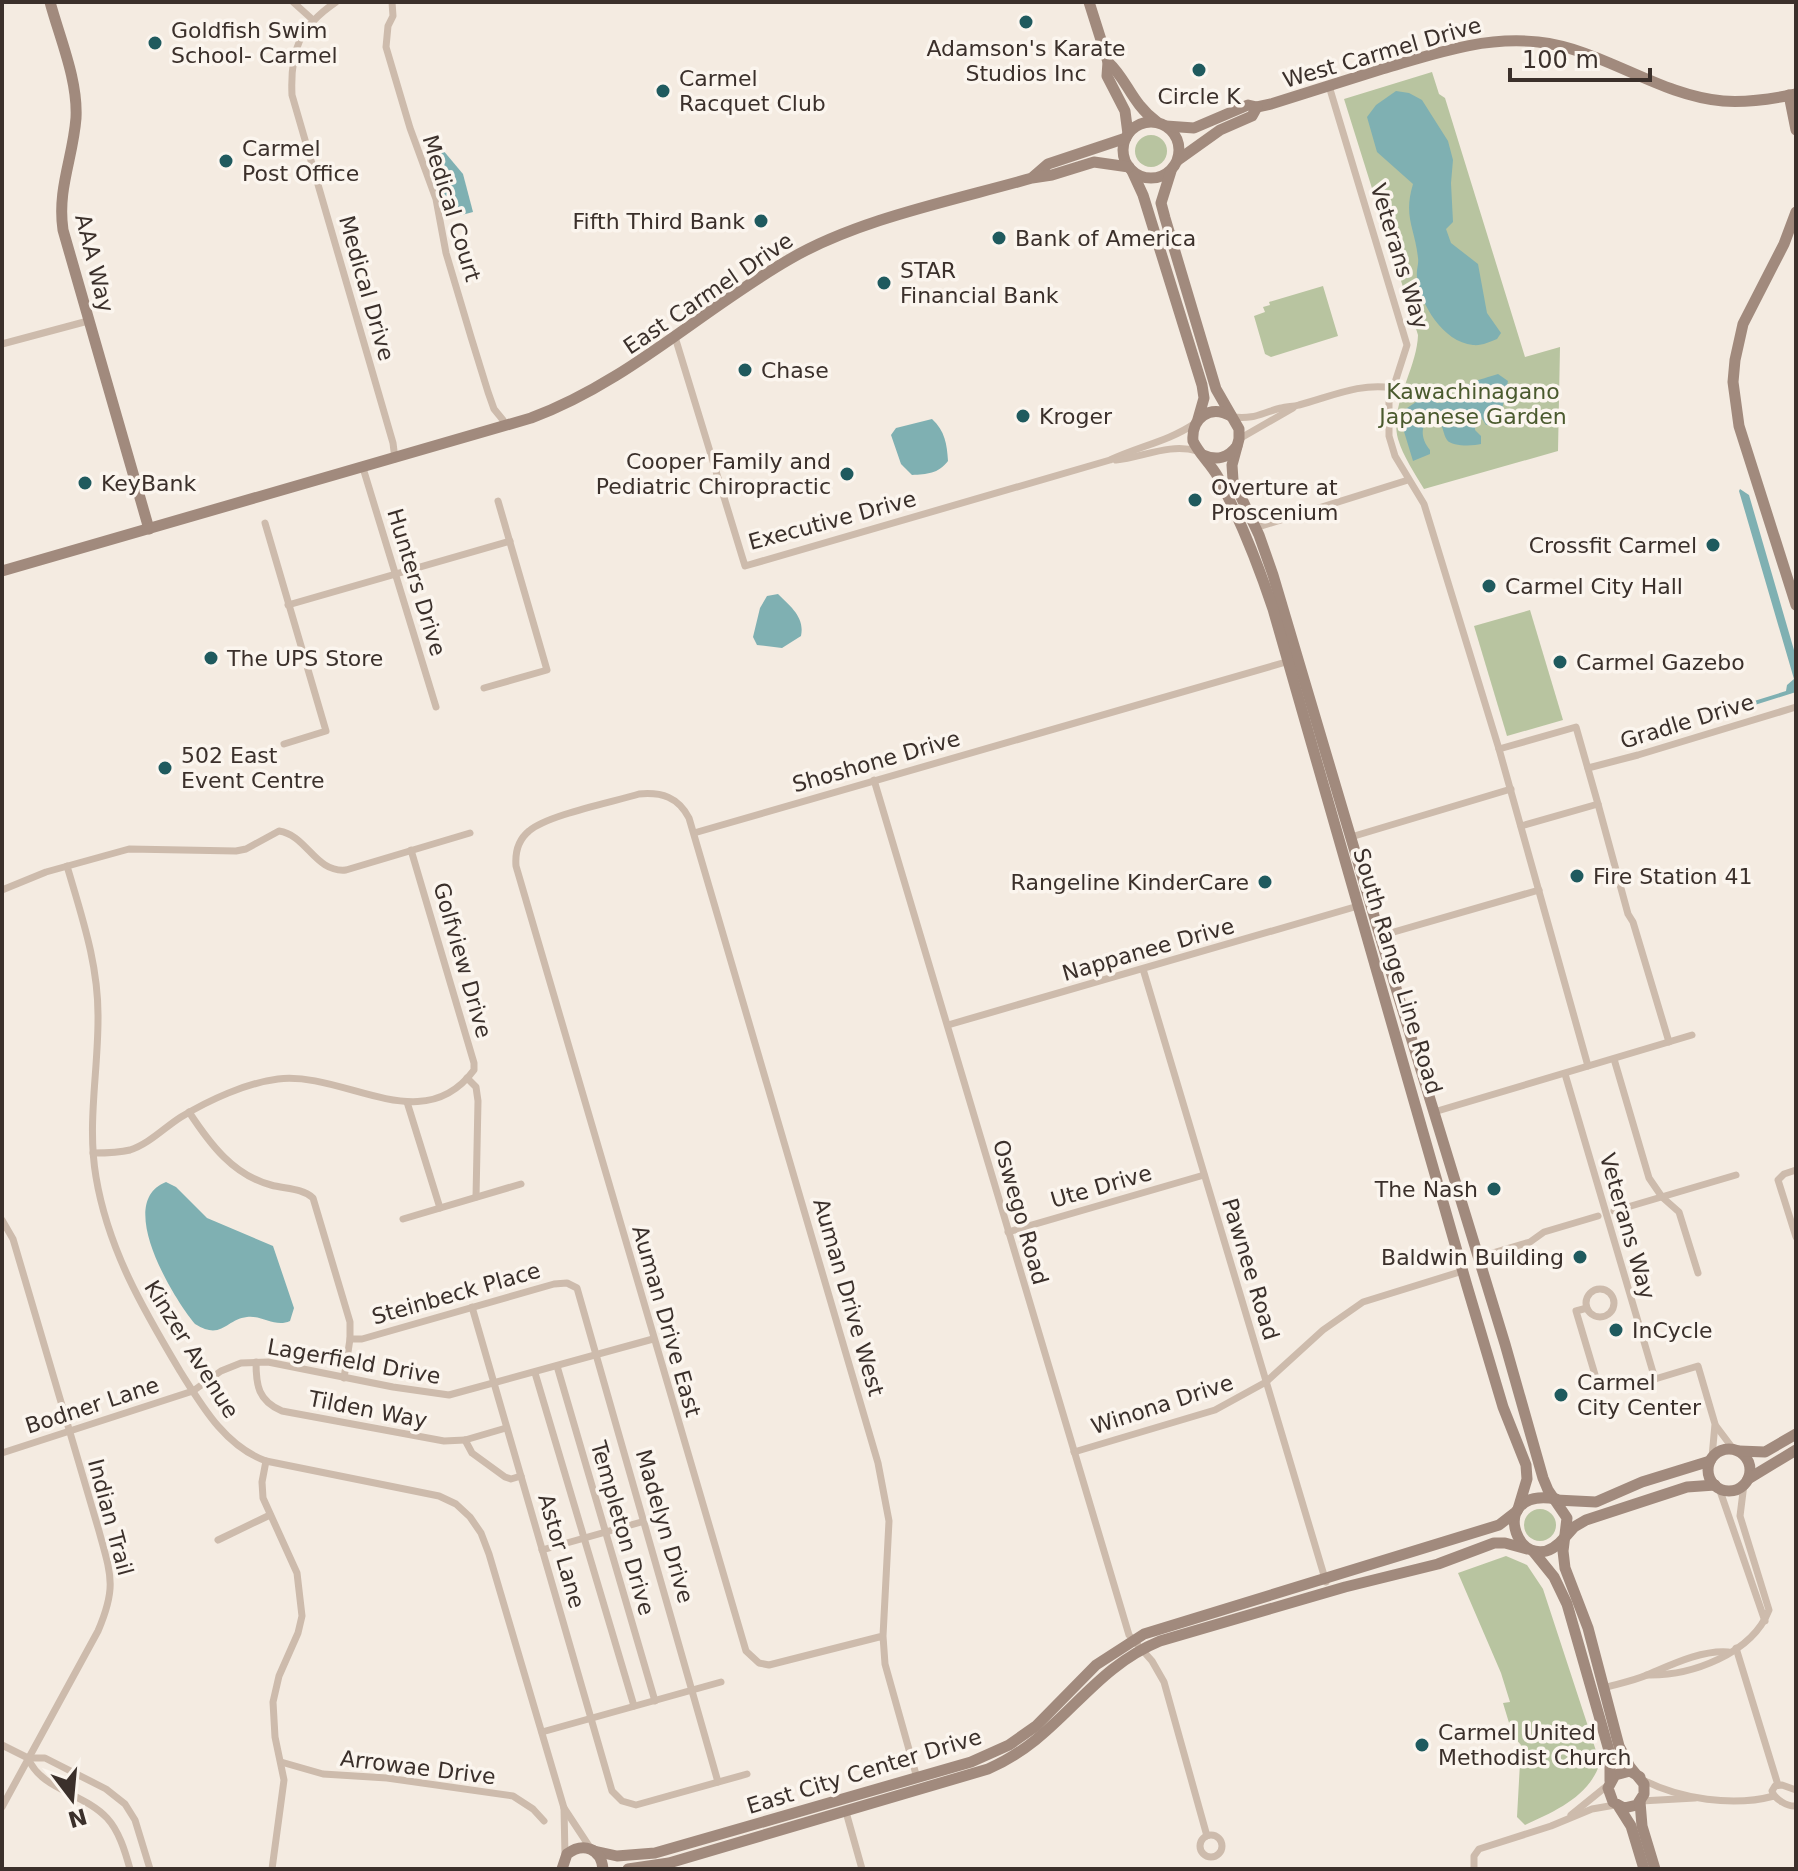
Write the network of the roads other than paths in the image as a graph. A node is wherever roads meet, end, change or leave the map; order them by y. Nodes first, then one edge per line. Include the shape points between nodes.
1 (50, 2) edge
2 (293, 2) edge
3 (336, 2) edge
4 (392, 2) edge
5 (1089, 2) edge
6 (313, 20) junction
7 (1108, 62) junction
8 (1329, 86) junction
9 (1792, 95) edge
10 (1257, 107) junction
11 (1161, 124) junction
12 (1796, 130) edge
13 (1127, 136) junction
14 (1178, 160) junction
15 (1131, 169) junction
16 (1171, 171) junction
17 (1032, 178) junction
18 (1796, 212) edge
19 (88, 321) junction
20 (675, 337) junction
21 (2, 344) edge
22 (1393, 388) junction
23 (1296, 406) junction
24 (1231, 416) junction
25 (1196, 422) junction
26 (503, 424) junction
27 (1238, 442) junction
28 (1200, 452) junction
29 (395, 459) junction
30 (1110, 460) junction
31 (363, 468) junction
32 (1408, 480) junction
33 (498, 501) dead end
34 (265, 523) dead end
35 (1255, 528) junction
36 (149, 529) junction
37 (510, 541) junction
38 (2, 571) edge
39 (397, 573) junction
40 (288, 605) junction
41 (1796, 605) edge
42 (1286, 662) junction
43 (484, 688) dead end
44 (436, 707) dead end
45 (1796, 707) edge
46 (284, 744) dead end
47 (1499, 749) junction
48 (1588, 768) junction
49 (874, 780) junction
50 (1511, 789) junction
51 (1598, 804) junction
52 (1521, 826) junction
53 (470, 833) dead end
54 (694, 833) junction
55 (1351, 837) junction
56 (411, 850) junction
57 (67, 866) junction
58 (2, 890) edge
59 (1539, 890) junction
60 (1358, 906) junction
61 (1380, 936) junction
62 (1143, 969) junction
63 (948, 1025) junction
64 (1692, 1035) dead end
65 (1669, 1042) junction
66 (1614, 1059) junction
67 (1588, 1066) junction
68 (1565, 1074) junction
69 (467, 1078) junction
70 (407, 1102) junction
71 (189, 1112) junction
72 (1434, 1112) junction
73 (93, 1153) junction
74 (1796, 1170) edge
75 (1204, 1175) junction
76 (1736, 1175) dead end
77 (521, 1184) dead end
78 (476, 1197) junction
79 (1662, 1197) junction
80 (440, 1208) junction
81 (1614, 1211) dead end
82 (1598, 1216) dead end
83 (403, 1219) dead end
84 (2, 1220) edge
85 (1008, 1232) junction
86 (1796, 1237) edge
87 (1479, 1257) junction
88 (1463, 1271) junction
89 (1698, 1273) dead end
90 (571, 1284) joint
91 (1630, 1294) junction
92 (1613, 1299) junction
93 (472, 1307) junction
94 (1587, 1308) junction
95 (350, 1339) junction
96 (653, 1339) junction
97 (597, 1355) junction
98 (256, 1362) junction
99 (557, 1366) junction
100 (535, 1373) junction
101 (344, 1378) junction
102 (1655, 1379) junction
103 (1266, 1382) junction
104 (494, 1384) junction
105 (193, 1391) junction
106 (1715, 1424) junction
107 (506, 1428) junction
108 (69, 1433) junction
109 (1796, 1434) edge
110 (465, 1440) junction
111 (1736, 1450) junction
112 (1796, 1450) edge
113 (1074, 1452) junction
114 (2, 1453) edge
115 (1711, 1459) junction
116 (266, 1461) junction
117 (521, 1476) junction
118 (1746, 1481) junction
119 (1717, 1487) junction
120 (1556, 1499) junction
121 (1518, 1510) junction
122 (270, 1515) junction
123 (645, 1521) junction
124 (606, 1532) junction
125 (1565, 1537) junction
126 (585, 1538) junction
127 (218, 1540) dead end
128 (542, 1550) junction
129 (1530, 1550) junction
130 (1325, 1579) junction
131 (1329, 1591) junction
132 (1765, 1621) junction
133 (883, 1636) junction
134 (1136, 1645) junction
135 (1732, 1650) junction
136 (721, 1682) dead end
137 (1603, 1688) junction
138 (692, 1690) junction
139 (655, 1701) junction
140 (634, 1706) junction
141 (591, 1718) junction
142 (542, 1732) junction
143 (2, 1745) edge
144 (28, 1758) junction
145 (281, 1762) junction
146 (747, 1774) dead end
147 (917, 1778) junction
148 (1641, 1779) junction
149 (718, 1782) junction
150 (1609, 1783) junction
151 (1778, 1785) junction
152 (1796, 1790) edge
153 (1774, 1796) junction
154 (1705, 1798) junction
155 (1641, 1801) junction
156 (1618, 1806) junction
157 (1796, 1806) edge
158 (2, 1807) edge
159 (564, 1808) junction
160 (846, 1812) junction
161 (1566, 1819) junction
162 (544, 1821) dead end
163 (1207, 1836) dead end
164 (143, 1846) junction
165 (592, 1850) junction
166 (125, 1851) junction
167 (563, 1863) edge
168 (130, 1869) edge
169 (150, 1869) edge
170 (272, 1869) edge
171 (552, 1869) edge
172 (603, 1869) edge
173 (628, 1869) edge
174 (862, 1869) edge
175 (1474, 1869) edge
176 (1644, 1869) edge
177 (1655, 1869) edge

1 - 19 street, AAA Way via 76,103 61,215
2 - 6 street
3 - 6 street, Medical Drive
4 - 26 street, Medical Court via 386,47 430,181 485,384
5 - 7 street
6 - 29 street, Medical Drive via 293,56 292,95
7 - 11 street via 1138,107
7 - 13 street via 1107,76 1125,111
8 - 9 street, West Carmel Drive via 1467,45 1520,40 1580,51 1698,97 1737,102
8 - 10 street, West Carmel Drive
8 - 22 street, Veterans Way via 1404,329 1407,345
9 - 12 street
10 - 11 street, West Carmel Drive via 1248,105 1194,128
10 - 14 street, West Carmel Drive via 1252,116 1220,130
11 - 13 street via 1141,124
11 - 14 street via 1178,140
13 - 15 street via 1123,153
13 - 17 street, East Carmel Drive via 1048,164
14 - 16 street
15 - 16 street via 1147,178
15 - 17 street, East Carmel Drive via 1094,162
15 - 25 street via 1202,385 1204,398
16 - 24 street via 1161,203 1212,376
17 - 20 street, East Carmel Drive via 874,223 814,246
18 - 41 street via 1743,324 1733,382 1739,426
19 - 21 street
19 - 36 street, AAA Way
20 - 26 street, East Carmel Drive via 598,388 546,412
20 - 30 street, Executive Drive via 745,566
22 - 23 street via 1349,391
22 - 32 street, Veterans Way via 1389,436
23 - 24 street via 1254,418
23 - 27 street
24 - 25 street via 1210,411
24 - 27 street via 1239,429
25 - 28 street via 1193,441
25 - 30 street, Executive Drive
26 - 29 street, East Carmel Drive
27 - 28 street via 1218,458
27 - 35 street, South Range Line Road via 1231,475
28 - 30 street, Executive Drive via 1177,447
28 - 42 street, South Range Line Road via 1216,473 1254,553
29 - 31 street, East Carmel Drive
31 - 36 street, East Carmel Drive
31 - 39 street, Hunters Drive
32 - 35 street
32 - 47 street, Veterans Way via 1424,504
33 - 37 street
34 - 40 street
35 - 55 street, South Range Line Road
36 - 38 street, East Carmel Drive
37 - 39 street
37 - 43 street via 547,670
39 - 40 street
39 - 44 street, Hunters Drive
40 - 46 street via 326,731
42 - 49 street, Shoshone Drive
42 - 60 street, South Range Line Road
45 - 48 street, Gradle Drive
47 - 48 street via 1576,727
47 - 50 street, Veterans Way
48 - 51 street
49 - 54 street, Shoshone Drive
49 - 63 street, Oswego Road
50 - 52 street, Veterans Way
50 - 55 street
51 - 52 street
51 - 65 street
52 - 59 street
53 - 56 street
54 - 96 street, Auman Drive East via 672,798 639,794 531,829 517,848 516,860
54 - 133 street, Auman Drive West via 882,1479 890,1544
55 - 61 street, South Range Line Road
56 - 57 street via 335,871 279,831 236,851 129,849
56 - 69 street, Golfview Drive via 474,1063
57 - 58 street
57 - 73 street, Kinzer Avenue via 98,988
59 - 61 street
59 - 67 street
60 - 62 street, Nappanee Drive
60 - 88 street, South Range Line Road
61 - 72 street, South Range Line Road
62 - 63 street, Nappanee Drive
62 - 75 street, Pawnee Road
63 - 85 street, Oswego Road
64 - 65 street
65 - 66 street
66 - 67 street
66 - 79 street via 1649,1178
67 - 68 street
68 - 72 street
68 - 91 street, Veterans Way
69 - 70 street via 447,1095
69 - 78 street, Golfview Drive via 476,1087 478,1101
70 - 71 street via 279,1079
70 - 80 street
71 - 73 street via 134,1148
71 - 95 street via 237,1169 313,1198 350,1322
72 - 87 street, South Range Line Road
73 - 105 street, Kinzer Avenue via 101,1201 129,1282
74 - 86 street via 1778,1180
75 - 85 street, Ute Drive
75 - 103 street, Pawnee Road
76 - 79 street
77 - 78 street
78 - 80 street
79 - 81 street
79 - 89 street via 1679,1212
80 - 83 street
82 - 87 street
84 - 108 street, Indian Trail via 13,1239
85 - 113 street, Oswego Road
87 - 120 street, South Range Line Road via 1543,1478
88 - 103 street, Winona Drive via 1363,1302
88 - 121 street, South Range Line Road via 1526,1465
90 - 93 street, Steinbeck Place
90 - 97 street, Madelyn Drive via 579,1293
91 - 92 street
91 - 102 street, Veterans Way
92 - 94 street via 1604,1316 1594,1316
92 - 94 street via 1606,1291 1595,1290 1587,1297
93 - 95 street, Steinbeck Place
93 - 104 street, Astor Lane
94 - 102 street via 1576,1311 1599,1388
95 - 101 street
96 - 97 street, Lagerfield Drive
96 - 133 street, Auman Drive East via 746,1651 769,1665
97 - 99 street, Lagerfield Drive
97 - 123 street, Madelyn Drive
98 - 101 street, Lagerfield Drive
98 - 105 street, Lagerfield Drive via 233,1365
98 - 110 street, Tilden Way via 259,1393 277,1409 427,1439
99 - 100 street, Lagerfield Drive
99 - 124 street, Templeton Drive
100 - 104 street, Lagerfield Drive
100 - 126 street, Templeton Drive
101 - 104 street, Lagerfield Drive via 449,1395
102 - 106 street via 1698,1366
103 - 113 street, Winona Drive via 1215,1410
103 - 130 street, Pawnee Road
104 - 107 street, Astor Lane
105 - 108 street, Bodner Lane
105 - 116 street, Kinzer Avenue via 234,1443
106 - 111 street
106 - 115 street
107 - 110 street, Tilden Way
107 - 117 street, Astor Lane
108 - 114 street, Bodner Lane
108 - 144 street, Indian Trail via 112,1588 98,1631
109 - 111 street via 1765,1452
110 - 117 street via 472,1453 505,1477
111 - 115 street via 1724,1450
111 - 118 street via 1749,1466
112 - 118 street
113 - 134 street, Oswego Road
115 - 119 street via 1709,1476
115 - 120 street via 1596,1502
116 - 122 street via 262,1494
116 - 142 street, Kinzer Avenue via 430,1493 463,1510 486,1544
117 - 128 street, Astor Lane
118 - 119 street via 1732,1490
118 - 132 street via 1740,1516 1769,1610
119 - 125 street via 1687,1487 1586,1520
119 - 132 street
120 - 121 street via 1533,1498
120 - 125 street via 1567,1518
121 - 129 street via 1514,1531
121 - 130 street, East City Center Drive via 1499,1525
122 - 127 street
122 - 145 street via 297,1573 302,1616 273,1702
123 - 124 street
123 - 138 street, Madelyn Drive
124 - 126 street
124 - 139 street, Templeton Drive
125 - 129 street via 1555,1548
125 - 137 street via 1565,1568 1582,1608
126 - 128 street
126 - 140 street, Templeton Drive
128 - 141 street, Astor Lane
129 - 131 street, East City Center Drive via 1494,1543 1438,1564
129 - 150 street via 1554,1577 1567,1604 1610,1754
130 - 131 street, Pawnee Road
130 - 134 street, East City Center Drive via 1174,1623
131 - 134 street, East City Center Drive
132 - 135 street
133 - 147 street, Auman Drive West via 887,1677
134 - 147 street, East City Center Drive via 1096,1665 1048,1716 1009,1745
134 - 160 street, East City Center Drive via 1049,1731 1012,1757 977,1773
134 - 163 street via 1164,1682
135 - 137 street
135 - 151 street
136 - 138 street
137 - 148 street via 1619,1746
138 - 139 street
138 - 149 street, Madelyn Drive
139 - 140 street
140 - 141 street
141 - 142 street
141 - 149 street, Astor Lane via 612,1791 622,1801 636,1805
142 - 159 street, Kinzer Avenue
143 - 144 street
144 - 158 street, Indian Trail
144 - 164 street via 45,1758 106,1789 125,1804
144 - 166 street via 34,1773 109,1820
145 - 162 street, Arrowae Drive via 323,1774 513,1796
145 - 170 street via 284,1793
146 - 149 street
147 - 165 street, East City Center Drive via 655,1853 617,1856
148 - 150 street via 1626,1771
148 - 154 street
148 - 155 street
150 - 156 street via 1609,1796
150 - 161 street
151 - 152 street
151 - 153 street
153 - 154 street
153 - 157 street
154 - 155 street
155 - 156 street via 1628,1808
155 - 177 street via 1642,1826
156 - 161 street
156 - 176 street via 1629,1819
159 - 165 street, Kinzer Avenue
159 - 167 street, Kinzer Avenue
160 - 173 street, East City Center Drive via 669,1863
160 - 174 street
161 - 175 street via 1485,1847 1474,1856
164 - 166 street
164 - 169 street
165 - 167 street via 575,1848
165 - 172 street
166 - 168 street
167 - 171 street

